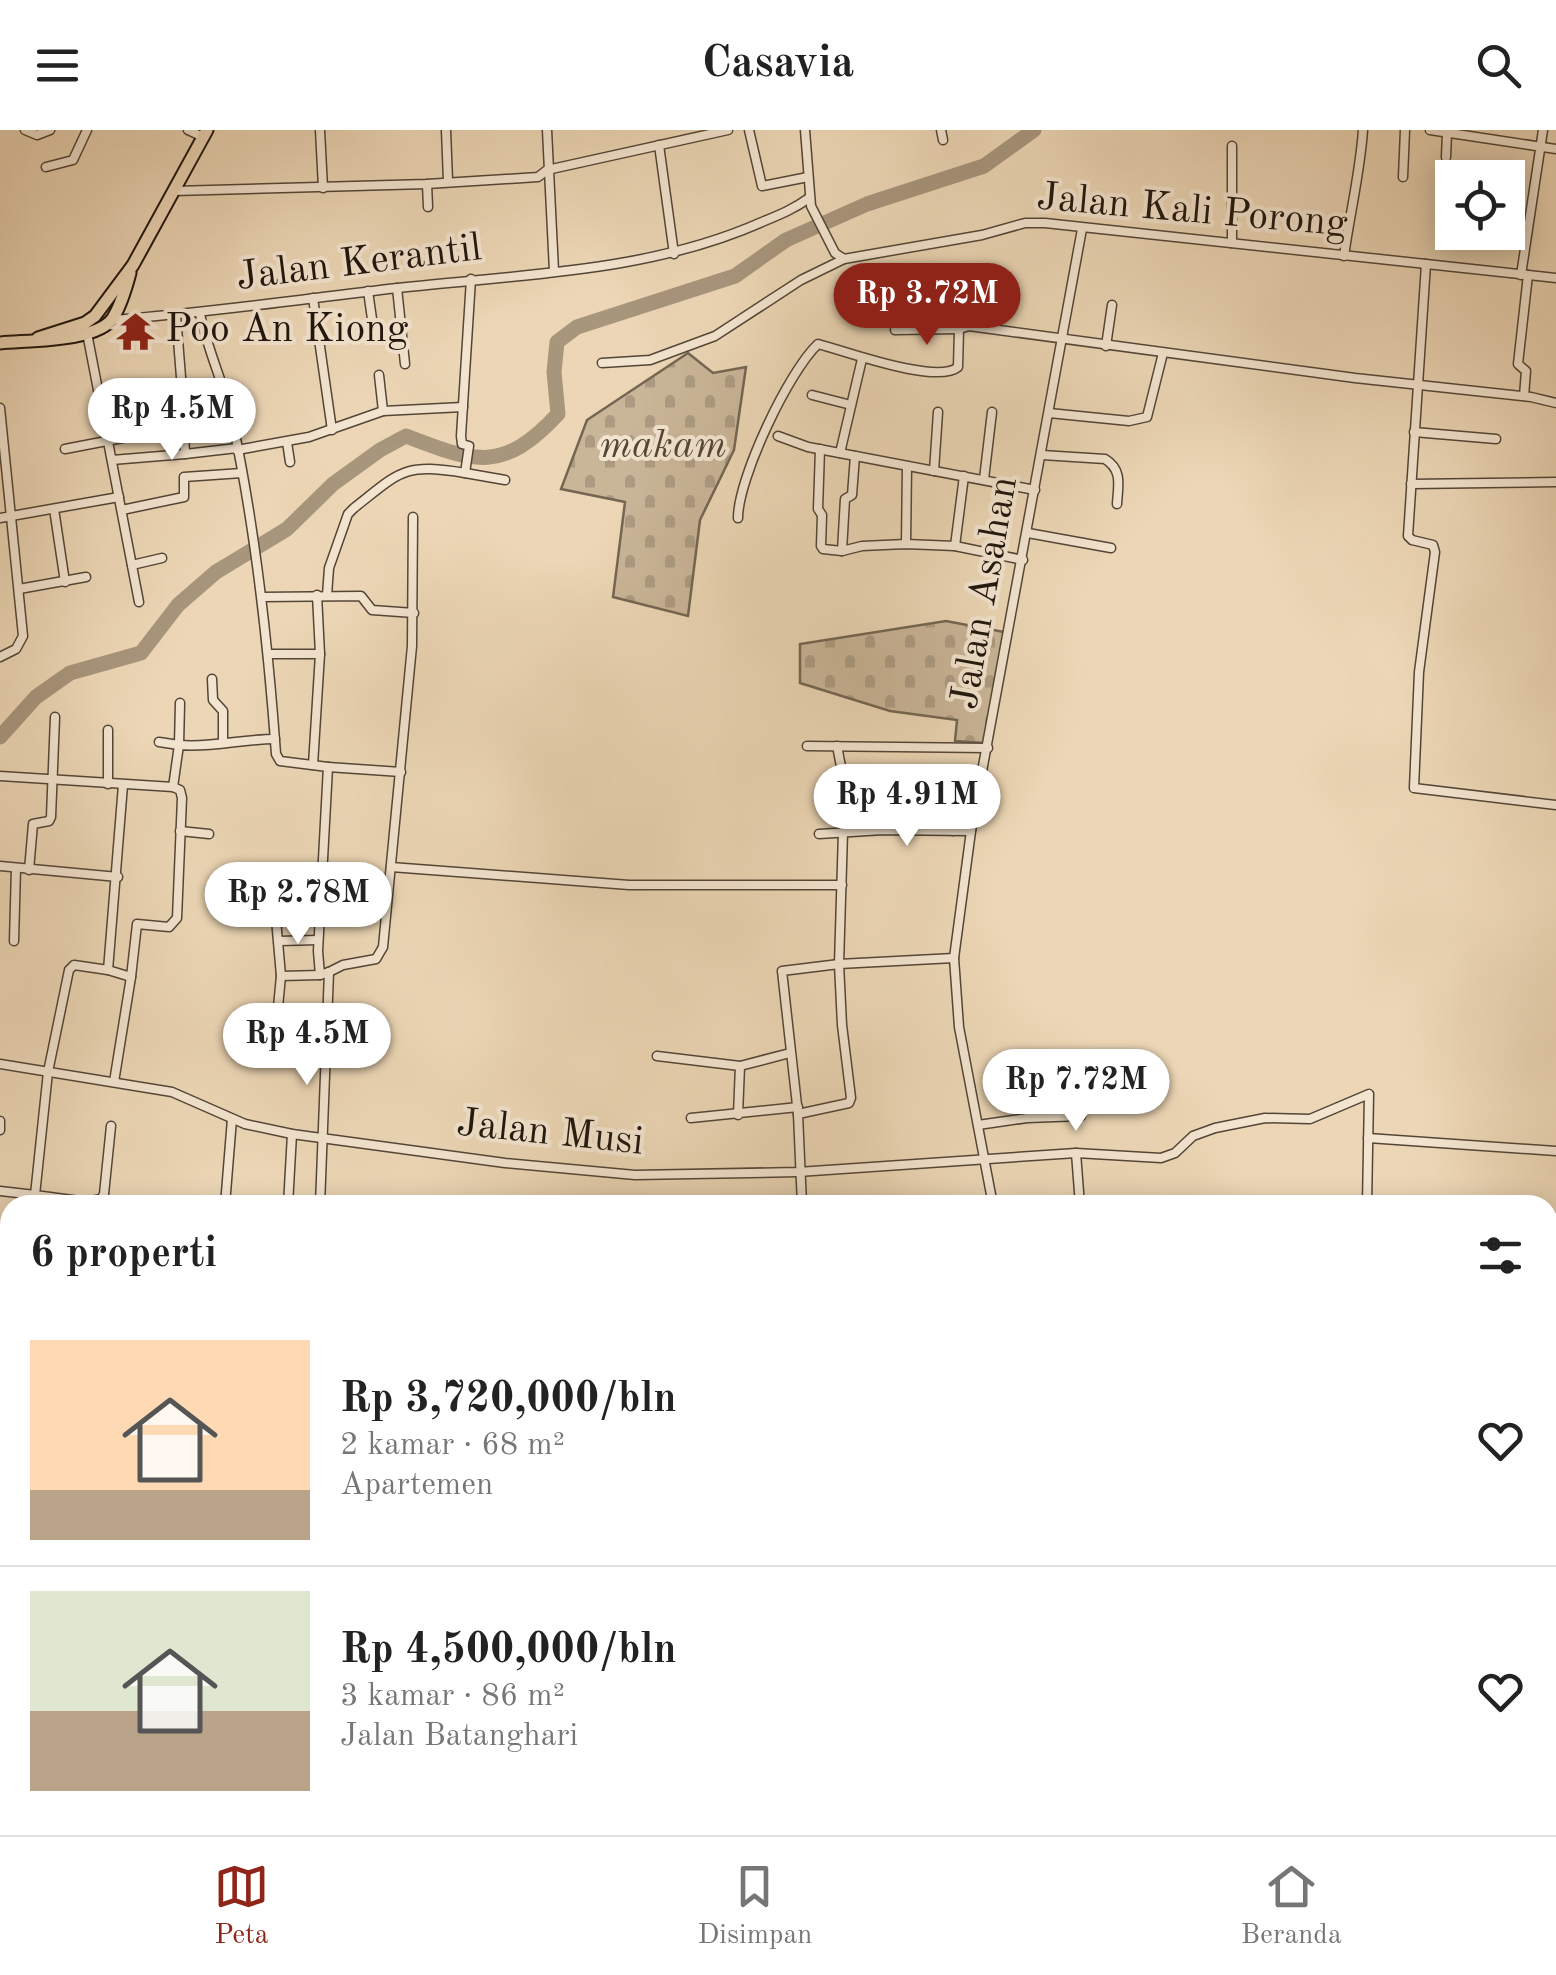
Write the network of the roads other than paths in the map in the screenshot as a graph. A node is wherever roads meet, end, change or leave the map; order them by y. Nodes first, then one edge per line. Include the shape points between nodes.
1 (25, 130) edge
2 (50, 130) edge
3 (87, 130) edge
4 (188, 130) edge
5 (320, 130) edge
6 (446, 130) edge
7 (547, 130) edge
8 (728, 130) edge
9 (749, 130) edge
10 (805, 130) edge
11 (1362, 130) edge
12 (1405, 130) edge
13 (1430, 130) edge
14 (1543, 130) edge
15 (1448, 133) junction
16 (205, 134) edge
17 (659, 145) junction
18 (1232, 146) dead end
19 (1540, 146) junction
20 (1556, 149) edge
21 (1446, 157) dead end
22 (46, 168) dead end
23 (547, 170) junction
24 (808, 177) junction
25 (1403, 177) dead end
26 (448, 181) junction
27 (432, 184) junction
28 (323, 188) junction
29 (174, 190) junction
30 (810, 202) junction
31 (428, 206) dead end
32 (1082, 229) junction
33 (1232, 243) junction
34 (674, 254) junction
35 (1344, 256) junction
36 (844, 259) junction
37 (133, 264) junction
38 (1426, 264) junction
39 (554, 271) junction
40 (1524, 275) junction
41 (1556, 278) edge
42 (470, 279) junction
43 (397, 288) junction
44 (368, 292) junction
45 (314, 298) junction
46 (1112, 306) dead end
47 (200, 314) junction
48 (176, 316) junction
49 (112, 320) junction
50 (373, 326) dead end
51 (959, 329) junction
52 (895, 330) dead end
53 (87, 333) junction
54 (38, 338) junction
55 (1062, 341) junction
56 (0, 342) edge
57 (1106, 346) junction
58 (1163, 352) junction
59 (862, 359) junction
60 (602, 363) dead end
61 (406, 364) dead end
62 (379, 375) dead end
63 (1418, 385) junction
64 (812, 396) dead end
65 (1524, 396) junction
66 (226, 398) junction
67 (183, 402) junction
68 (851, 404) junction
69 (1556, 404) edge
70 (463, 406) junction
71 (0, 408) edge
72 (383, 411) junction
73 (938, 412) dead end
74 (992, 412) dead end
75 (1049, 413) junction
76 (332, 430) junction
77 (1414, 432) junction
78 (144, 434) dead end
79 (778, 436) dead end
80 (108, 439) junction
81 (1496, 439) dead end
82 (287, 442) junction
83 (65, 449) dead end
84 (237, 449) junction
85 (820, 449) junction
86 (840, 453) junction
87 (1042, 454) junction
88 (184, 455) junction
89 (855, 456) junction
90 (112, 460) junction
91 (290, 462) dead end
92 (907, 466) junction
93 (466, 471) junction
94 (934, 471) junction
95 (242, 472) junction
96 (184, 476) junction
97 (964, 476) junction
98 (984, 479) junction
99 (504, 480) dead end
100 (1556, 482) edge
101 (1411, 484) junction
102 (1035, 490) junction
103 (119, 498) junction
104 (1116, 504) dead end
105 (54, 509) junction
106 (122, 510) junction
107 (413, 517) dead end
108 (5, 518) edge
109 (738, 518) dead end
110 (1028, 533) junction
111 (906, 544) junction
112 (956, 546) junction
113 (1112, 548) dead end
114 (842, 551) junction
115 (162, 558) dead end
116 (1023, 560) junction
117 (132, 565) junction
118 (86, 576) dead end
119 (65, 582) junction
120 (19, 589) junction
121 (327, 594) junction
122 (316, 595) junction
123 (262, 597) junction
124 (139, 602) dead end
125 (414, 613) junction
126 (268, 654) junction
127 (320, 654) junction
128 (0, 656) edge
129 (212, 679) dead end
130 (180, 703) dead end
131 (55, 717) dead end
132 (108, 730) dead end
133 (275, 739) junction
134 (159, 742) dead end
135 (223, 744) junction
136 (179, 745) junction
137 (807, 746) dead end
138 (837, 746) junction
139 (988, 748) junction
140 (314, 765) junction
141 (328, 767) junction
142 (401, 772) junction
143 (0, 776) edge
144 (54, 780) junction
145 (108, 784) junction
146 (123, 785) junction
147 (173, 788) junction
148 (954, 803) dead end
149 (1556, 805) edge
150 (180, 831) junction
151 (954, 831) junction
152 (844, 832) junction
153 (972, 832) junction
154 (209, 834) dead end
155 (819, 834) dead end
156 (0, 866) edge
157 (391, 866) junction
158 (16, 868) junction
159 (29, 870) junction
160 (118, 877) junction
161 (842, 886) junction
162 (276, 919) dead end
163 (14, 940) dead end
164 (318, 940) junction
165 (279, 941) junction
166 (954, 958) junction
167 (839, 964) junction
168 (108, 970) junction
169 (325, 974) junction
170 (280, 976) junction
171 (131, 978) junction
172 (790, 1053) junction
173 (657, 1056) dead end
174 (267, 1059) dead end
175 (0, 1064) edge
176 (740, 1066) junction
177 (48, 1072) junction
178 (114, 1082) junction
179 (798, 1111) junction
180 (738, 1115) junction
181 (1080, 1116) dead end
182 (691, 1118) dead end
183 (232, 1119) junction
184 (0, 1121) edge
185 (978, 1125) junction
186 (111, 1126) dead end
187 (0, 1130) edge
188 (292, 1134) junction
189 (324, 1138) junction
190 (1368, 1138) junction
191 (1556, 1151) edge
192 (1076, 1153) junction
193 (984, 1157) junction
194 (798, 1172) junction
195 (0, 1191) edge
196 (35, 1194) junction
197 (41, 1195) edge
198 (103, 1195) edge
199 (226, 1195) edge
200 (289, 1195) edge
201 (321, 1195) edge
202 (801, 1195) edge
203 (991, 1195) edge
204 (1079, 1195) edge
205 (1367, 1195) edge

1 - 2 street
3 - 22 street via 74,160
4 - 16 street
5 - 28 street
6 - 26 street
7 - 23 street
8 - 17 street
9 - 24 street via 762,186
10 - 24 street
11 - 35 street
12 - 25 street
13 - 15 street
14 - 19 street
15 - 19 street
15 - 21 street
16 - 29 main road
17 - 23 street
17 - 34 street
18 - 33 street
19 - 20 street
19 - 40 street
23 - 26 street via 538,177
23 - 39 street
24 - 30 street
26 - 27 street
27 - 28 street
27 - 31 street
28 - 29 street
29 - 37 main road
30 - 34 street, Jalan Kerantil
30 - 36 street
32 - 33 street, Jalan Kali Porong
32 - 36 street, Jalan Kali Porong via 1025,223
32 - 55 street, Jalan Asahan
33 - 35 street, Jalan Kali Porong
34 - 39 street, Jalan Kerantil
35 - 38 street, Jalan Kali Porong
36 - 60 street, Jalan Kali Porong via 702,342 644,362
37 - 49 main road
37 - 54 main road via 95,316
38 - 40 street, Jalan Kali Porong
38 - 63 street
39 - 42 street, Jalan Kerantil
40 - 41 street, Jalan Kali Porong
40 - 65 street via 1518,364 1526,371
42 - 43 street, Jalan Kerantil
42 - 70 street
43 - 44 street, Jalan Kerantil
43 - 61 street
44 - 45 street, Jalan Kerantil
44 - 50 street
45 - 47 street, Jalan Kerantil
45 - 76 street
46 - 57 street
47 - 48 street, Jalan Kerantil
47 - 66 street
48 - 49 street, Jalan Kerantil
48 - 67 street
49 - 53 main road
51 - 52 street
51 - 55 street
51 - 59 street via 953,372
53 - 54 main road
53 - 80 street
54 - 56 main road
55 - 57 street
55 - 75 street, Jalan Asahan
57 - 58 street
58 - 63 street
58 - 75 street via 1148,416 1129,421
59 - 68 street
59 - 109 street via 815,346 764,434 741,490
62 - 72 street
63 - 65 street
63 - 77 street
64 - 68 street
65 - 69 street
66 - 67 street
66 - 84 street
67 - 88 street
68 - 86 street
70 - 72 street
70 - 93 street
71 - 108 street
72 - 76 street
73 - 94 street
74 - 98 street
75 - 87 street, Jalan Asahan
76 - 82 street
77 - 81 street
77 - 101 street
78 - 80 street
79 - 85 street
80 - 83 street
80 - 90 street
82 - 84 street
82 - 91 street
84 - 88 street
84 - 95 street
85 - 86 street
85 - 114 street via 821,546
86 - 89 street
87 - 102 street, Jalan Asahan
87 - 104 street via 1114,464
88 - 90 street
88 - 96 street
89 - 92 street
89 - 114 street
90 - 103 street
92 - 94 street
92 - 111 street
93 - 99 street
93 - 121 street via 400,472 354,508 329,568
94 - 97 street
95 - 96 street
95 - 123 street
96 - 106 street via 184,497
97 - 98 street
97 - 112 street
98 - 102 street
100 - 101 street
101 - 149 street via 1408,536 1435,548 1414,788
102 - 110 street, Jalan Asahan
103 - 105 street
103 - 106 street
105 - 108 street
105 - 119 street
106 - 117 street
107 - 125 street
108 - 120 street
110 - 113 street
110 - 116 street, Jalan Asahan
111 - 112 street
111 - 114 street
112 - 116 street
115 - 117 street
116 - 139 street, Jalan Asahan
117 - 124 street
118 - 119 street
119 - 120 street
120 - 128 street via 21,643
121 - 122 street
121 - 125 street via 362,596 372,610
122 - 123 street
122 - 127 street
123 - 126 street
125 - 142 street
126 - 127 street
126 - 133 street
127 - 140 street
129 - 135 street via 212,700 224,711
130 - 136 street
131 - 144 street
132 - 145 street
133 - 135 street
133 - 140 street via 280,761
134 - 136 street
135 - 136 street
136 - 147 street
137 - 138 street
138 - 139 street
138 - 152 street
139 - 153 street, Jalan Asahan
140 - 141 street
141 - 142 street
141 - 164 street
142 - 157 street
143 - 144 street
144 - 145 street
144 - 159 street via 49,821 34,824
145 - 146 street
146 - 147 street
146 - 160 street
147 - 150 street via 182,798
148 - 151 street
150 - 154 street
150 - 171 street via 176,918 169,927 137,924
151 - 152 street
151 - 153 street
152 - 155 street
152 - 161 street
153 - 166 street, Jalan Asahan
156 - 158 street
157 - 161 street via 629,885
157 - 169 street via 380,955
158 - 159 street
158 - 163 street
159 - 160 street
160 - 168 street
161 - 167 street
162 - 165 street
164 - 165 street
164 - 169 street
165 - 170 street
166 - 167 street
166 - 185 street, Jalan Asahan
167 - 172 street via 782,971
167 - 179 street via 851,1098 840,1108
168 - 171 street
168 - 177 street via 71,966
169 - 170 street
169 - 189 street
170 - 174 street
171 - 178 street
172 - 176 street
172 - 179 street
173 - 176 street
175 - 177 street, Jalan Musi
176 - 180 street
177 - 178 street, Jalan Musi
177 - 196 street
178 - 183 street, Jalan Musi via 172,1092
179 - 180 street
179 - 194 street
180 - 182 street
181 - 185 street
183 - 188 street, Jalan Musi
183 - 199 street
184 - 187 street
185 - 193 street, Jalan Asahan
186 - 198 street
188 - 189 street, Jalan Musi
188 - 200 street
189 - 194 street, Jalan Musi via 634,1175
189 - 201 street
190 - 191 street
190 - 192 street, Jalan Musi via 1369,1094 1310,1119 1264,1118 1215,1128 1184,1141 1173,1155
190 - 205 street
192 - 193 street, Jalan Musi
192 - 204 street
193 - 194 street, Jalan Musi
193 - 203 street, Jalan Asahan
194 - 202 street
195 - 196 street
196 - 197 street

